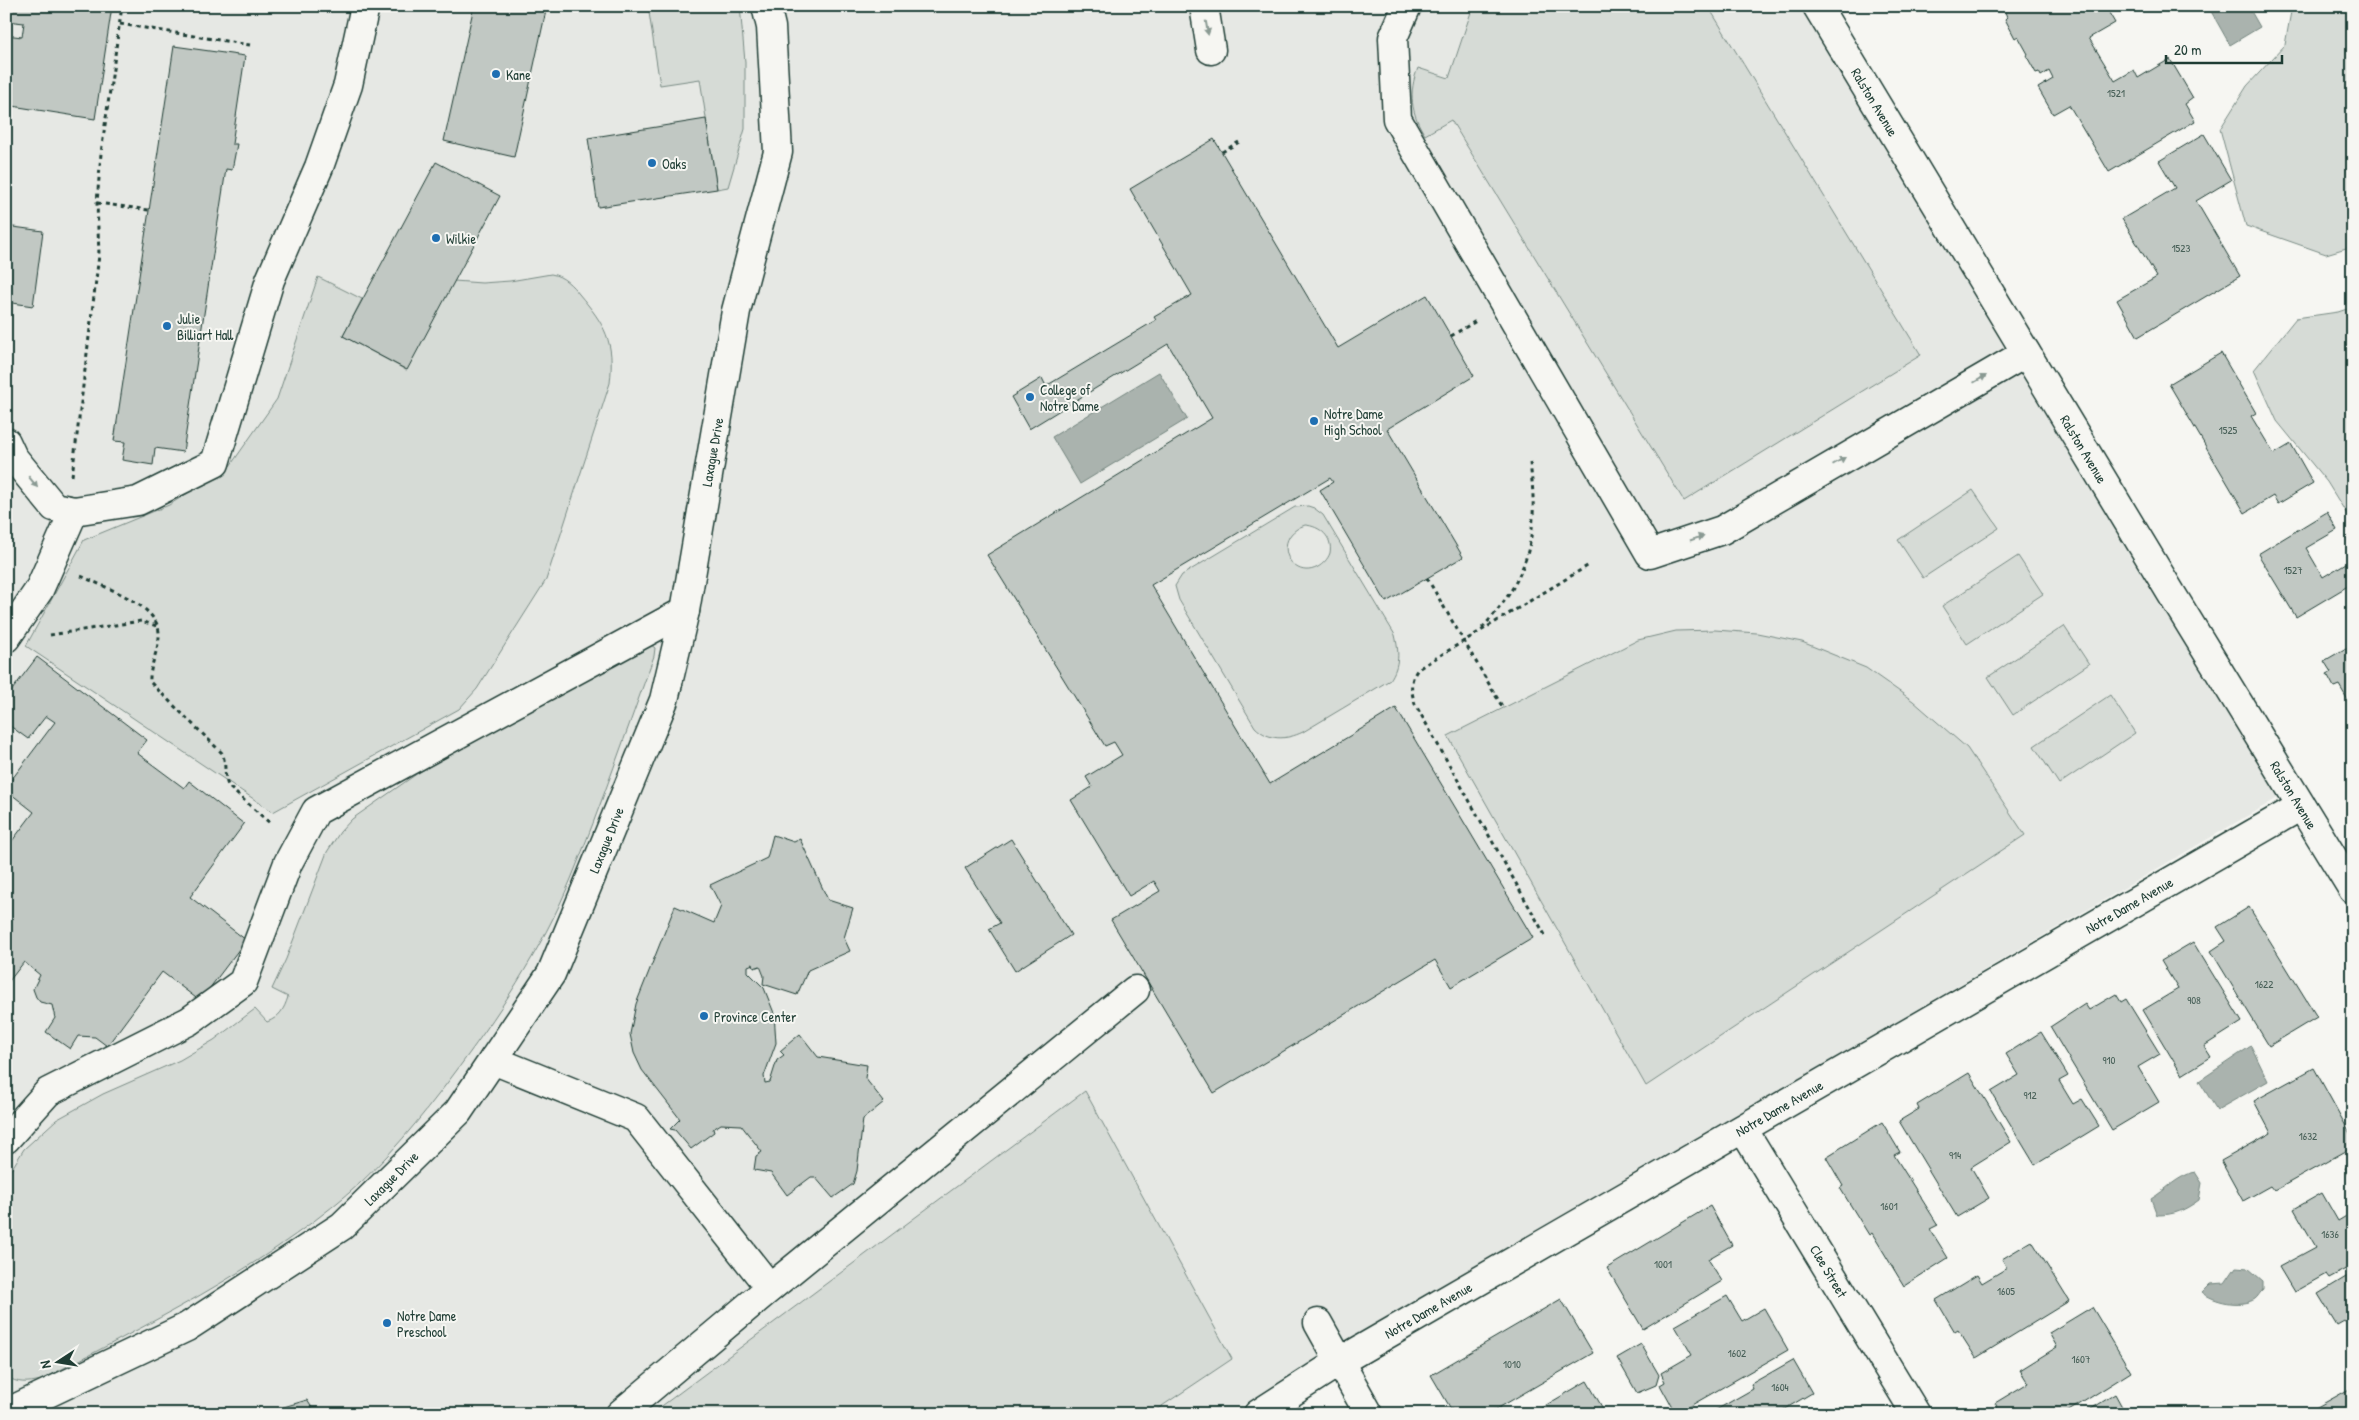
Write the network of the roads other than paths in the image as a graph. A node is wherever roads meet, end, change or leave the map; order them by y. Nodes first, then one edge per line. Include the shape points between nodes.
1 (364, 6) edge
2 (766, 6) edge
3 (1204, 6) edge
4 (1407, 6) edge
5 (1817, 6) edge
6 (1211, 50) dead end
7 (2026, 353) junction
8 (8, 455) edge
9 (74, 512) junction
10 (685, 610) junction
11 (6, 638) edge
12 (2301, 806) junction
13 (2353, 890) edge
14 (1136, 990) dead end
15 (493, 1060) junction
16 (1742, 1129) junction
17 (6, 1139) edge
18 (770, 1288) junction
19 (1318, 1323) dead end
20 (1338, 1362) junction
21 (12, 1408) edge
22 (620, 1414) edge
23 (1258, 1414) edge
24 (1369, 1414) edge
25 (1916, 1414) edge

1 - 9 street via 348,84 319,166 270,280 215,463 138,501
2 - 10 street, Laxague Drive via 771,27 778,152 736,311
3 -> 6 street
4 -> 7 street via 1393,38 1397,119 1650,554 1722,530
5 - 7 street, Ralston Avenue
7 - 12 street, Ralston Avenue
8 -> 9 street via 54,507
9 - 11 street via 38,590
10 - 15 street, Laxague Drive via 664,700 551,974
10 - 17 street via 316,811 288,863 243,982 189,1021 48,1092
12 - 13 street, Ralston Avenue
12 - 16 street, Notre Dame Avenue
14 - 18 street
15 - 18 street via 636,1118
15 - 21 street, Laxague Drive via 458,1112 342,1226 187,1327
16 - 20 street, Notre Dame Avenue
16 - 25 street, Clee Street
18 - 22 street
19 - 20 street
20 - 23 street, Notre Dame Avenue
20 - 24 street

